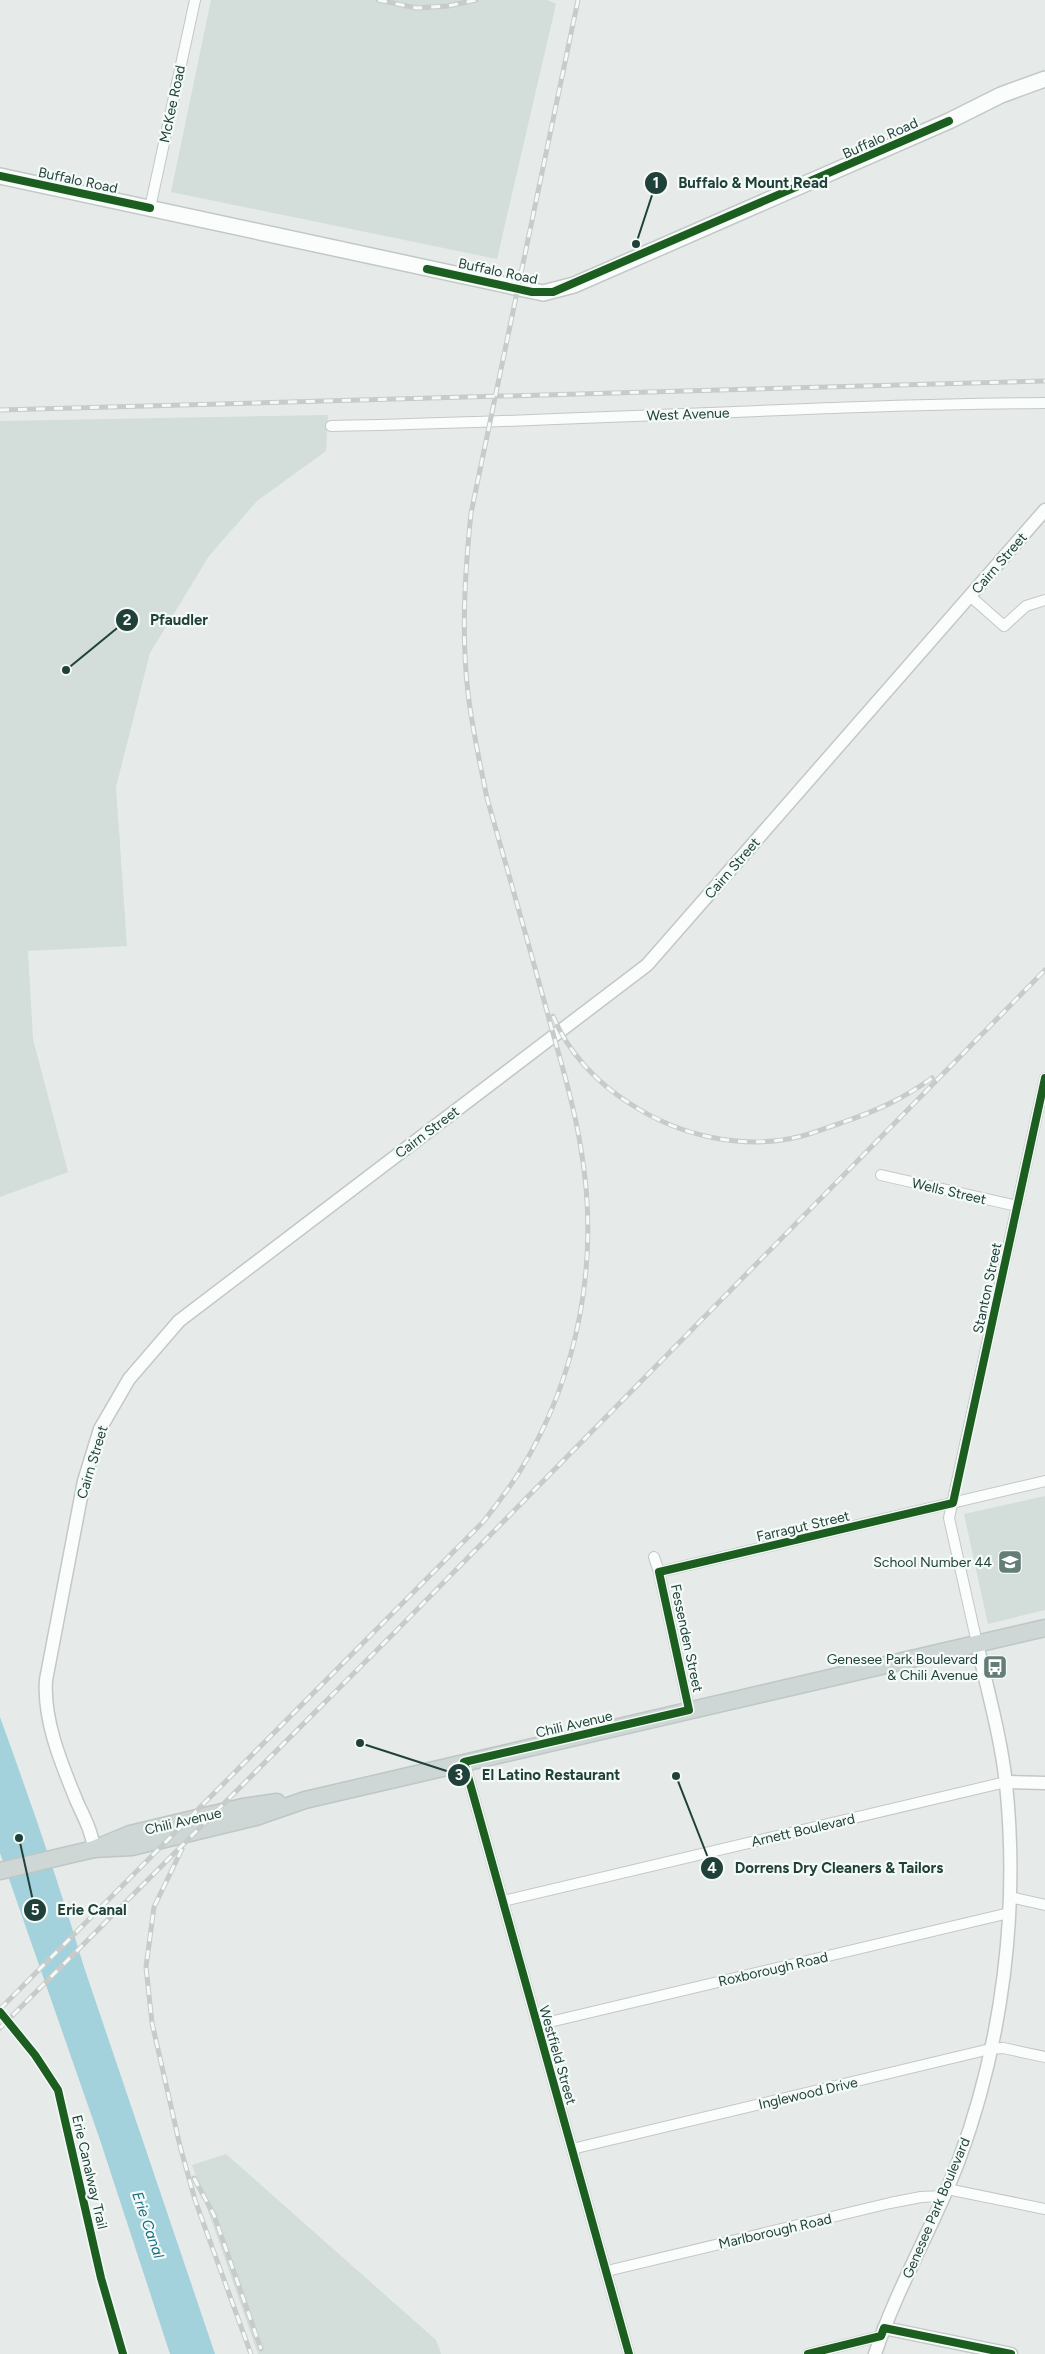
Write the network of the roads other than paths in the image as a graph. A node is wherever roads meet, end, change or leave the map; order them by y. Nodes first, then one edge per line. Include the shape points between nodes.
1 (194, 0) edge
2 (1045, 79) edge
3 (0, 176) edge
4 (150, 208) junction
5 (1045, 404) edge
6 (331, 426) dead end
7 (1045, 510) edge
8 (970, 596) junction
9 (1045, 600) edge
10 (1045, 1078) edge
11 (1034, 1127) junction
12 (1045, 1130) edge
13 (881, 1176) dead end
14 (1017, 1206) junction
15 (1045, 1481) edge
16 (953, 1503) junction
17 (654, 1557) dead end
18 (660, 1572) junction
19 (1045, 1628) edge
20 (977, 1643) junction
21 (689, 1710) junction
22 (464, 1762) junction
23 (1006, 1782) junction
24 (1045, 1783) edge
25 (94, 1849) junction
26 (0, 1871) edge
27 (1010, 1897) junction
28 (503, 1901) junction
29 (1045, 1905) edge
30 (1009, 1913) junction
31 (537, 2026) junction
32 (990, 2049) junction
33 (1045, 2057) edge
34 (572, 2149) junction
35 (945, 2192) junction
36 (1045, 2209) edge
37 (607, 2271) junction
38 (882, 2332) junction
39 (629, 2354) edge
40 (808, 2354) edge
41 (875, 2354) edge
42 (1011, 2354) edge

1 - 4 street, McKee Road
2 - 4 main road, Buffalo Road via 1001,95 574,285 548,293
3 - 4 main road, Buffalo Road
5 - 6 street, West Avenue
7 - 8 street, Cairn Street
8 - 9 street via 1004,626 1026,606
8 - 25 street, Cairn Street via 647,965 179,1322 129,1379 100,1429 84,1481 46,1680 51,1727
10 - 11 street, Stanton Street
11 - 12 street
11 - 14 street, Stanton Street
13 - 14 street, Wells Street
14 - 16 street, Stanton Street
15 - 16 street, Farragut Street
16 - 18 street, Farragut Street
16 - 20 street, Stanton Street via 949,1525
17 - 18 street, Fessenden Street
18 - 21 street, Fessenden Street
19 - 20 main road, Chili Avenue
20 - 21 main road, Chili Avenue
20 - 23 street, Genesee Park Boulevard
21 - 22 main road, Chili Avenue
22 - 25 main road, Chili Avenue via 305,1800 252,1806 124,1835
22 - 28 street, Westfield Street
23 - 24 street, Arnett Boulevard
23 - 27 street, Genesee Park Boulevard
23 - 28 street, Arnett Boulevard
25 - 26 main road, Chili Avenue
27 - 29 street
27 - 30 street, Genesee Park Boulevard
28 - 31 street, Westfield Street
30 - 31 street, Roxborough Road
30 - 32 street, Genesee Park Boulevard
31 - 34 street, Westfield Street
32 - 33 street, Inglewood Drive via 1003,2048
32 - 34 street, Inglewood Drive
32 - 35 street, Genesee Park Boulevard via 970,2126
34 - 37 street, Westfield Street
35 - 36 street, Marlborough Road
35 - 37 street, Marlborough Road
35 - 38 street, Genesee Park Boulevard
37 - 39 street, Westfield Street
38 - 40 street
38 - 41 street, Genesee Park Boulevard
38 - 42 street

